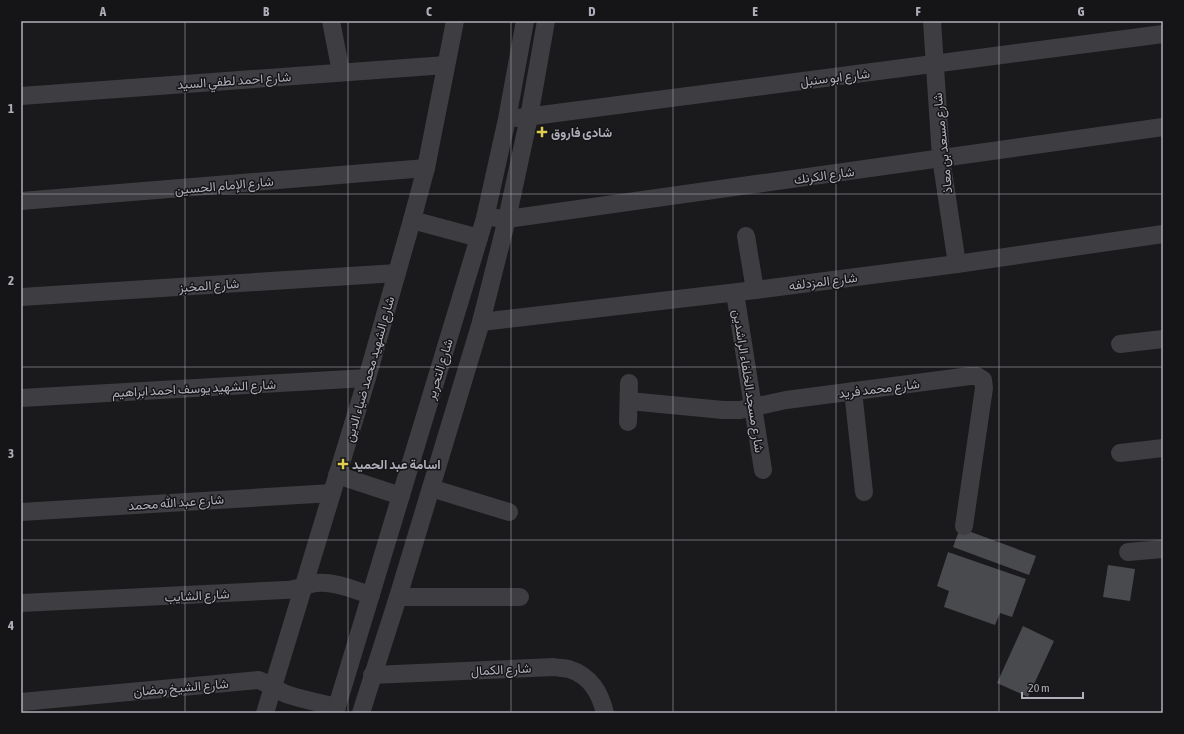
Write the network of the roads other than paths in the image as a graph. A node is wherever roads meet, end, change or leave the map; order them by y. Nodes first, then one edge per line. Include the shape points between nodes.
1 (331, 21) edge
2 (455, 21) edge
3 (525, 21) edge
4 (547, 21) edge
5 (932, 21) edge
6 (1163, 34) edge
7 (935, 64) junction
8 (446, 65) junction
9 (341, 72) junction
10 (21, 96) edge
11 (529, 117) junction
12 (507, 119) junction
13 (1163, 127) edge
14 (941, 158) junction
15 (426, 168) junction
16 (21, 201) edge
17 (485, 218) junction
18 (507, 219) junction
19 (412, 220) junction
20 (1163, 234) edge
21 (746, 236) dead end
22 (479, 238) junction
23 (958, 264) junction
24 (397, 273) junction
25 (755, 290) junction
26 (735, 292) junction
27 (21, 296) edge
28 (481, 322) junction
29 (1163, 340) edge
30 (1120, 344) dead end
31 (367, 378) junction
32 (630, 383) dead end
33 (853, 391) junction
34 (21, 398) edge
35 (629, 401) junction
36 (754, 407) junction
37 (628, 422) dead end
38 (1163, 448) edge
39 (1120, 453) dead end
40 (763, 470) dead end
41 (337, 475) junction
42 (431, 488) junction
43 (864, 492) dead end
44 (332, 493) junction
45 (401, 496) junction
46 (21, 512) edge
47 (509, 512) dead end
48 (964, 526) dead end
49 (1163, 549) edge
50 (1128, 552) dead end
51 (303, 587) junction
52 (371, 595) junction
53 (398, 597) junction
54 (520, 597) dead end
55 (21, 603) edge
56 (372, 675) junction
57 (273, 686) junction
58 (21, 702) edge
59 (336, 710) edge
60 (264, 713) edge
61 (361, 713) edge
62 (605, 713) edge

1 - 9 street
2 - 8 street, شارع الشهيد محمد ضياء الدين
3 - 12 street, شارع التحرير
4 - 11 street, شارع التحرير
5 - 7 street, شارع مسعد بن معاذ
6 - 7 street, شارع ابو سنبل
7 - 11 street, شارع ابو سنبل
7 - 14 street, شارع مسعد بن معاذ
8 - 9 street, شارع احمد لطفي السيد
8 - 15 street, شارع الشهيد محمد ضياء الدين
9 - 10 street, شارع احمد لطفي السيد
11 - 12 street, شارع ابو سنبل
11 - 18 street, شارع التحرير
12 - 17 street, شارع التحرير
13 - 14 street, شارع الكرنك
14 - 18 street, شارع الكرنك
14 - 23 street, شارع مسعد بن معاذ
15 - 16 street, شارع الإمام الحسين
15 - 19 street, شارع الشهيد محمد ضياء الدين
17 - 18 street, شارع الكرنك
17 - 22 street, شارع التحرير
18 - 28 street, شارع التحرير
19 - 22 street
19 - 24 street, شارع الشهيد محمد ضياء الدين
20 - 23 street, شارع المزدلفه
21 - 25 street
22 - 45 street, شارع التحرير
23 - 25 street, شارع المزدلفه
24 - 27 street, شارع المخبز
24 - 31 street, شارع الشهيد محمد ضياء الدين
25 - 26 street, شارع المزدلفه
26 - 28 street, شارع المزدلفه
26 - 36 street, شارع مسجد الخلفاء الراشدين
28 - 42 street, شارع التحرير
29 - 30 street
31 - 34 street, شارع الشهيد يوسف احمد ابراهيم
31 - 41 street, شارع الشهيد محمد ضياء الدين
32 - 35 street
33 - 36 street, شارع محمد فريد
33 - 43 street
33 - 48 street, شارع محمد فريد via 970,376 977,376 983,380 984,388
35 - 36 street, شارع محمد فريد via 723,410
35 - 37 street
36 - 40 street, شارع مسجد الخلفاء الراشدين
38 - 39 street
41 - 44 street, شارع الشهيد محمد ضياء الدين
41 - 45 street
42 - 47 street
42 - 53 street, شارع التحرير
44 - 46 street, شارع عبد الله محمد
44 - 51 street, شارع الشهيد محمد ضياء الدين
45 - 52 street, شارع التحرير
49 - 50 street
51 - 52 street, شارع الشايب via 329,583
51 - 55 street, شارع الشايب via 294,590
51 - 57 street, شارع الشهيد محمد ضياء الدين
52 - 59 street, شارع التحرير
53 - 54 street
53 - 56 street, شارع التحرير
56 - 61 street, شارع التحرير
56 - 62 street, شارع الكمال via 554,667 569,669 583,676 594,686 602,699
57 - 58 street, شارع الشيخ رمضان via 266,682 250,680
57 - 59 street, شارع الشيخ رمضان via 288,694
57 - 60 street, شارع الشهيد محمد ضياء الدين

